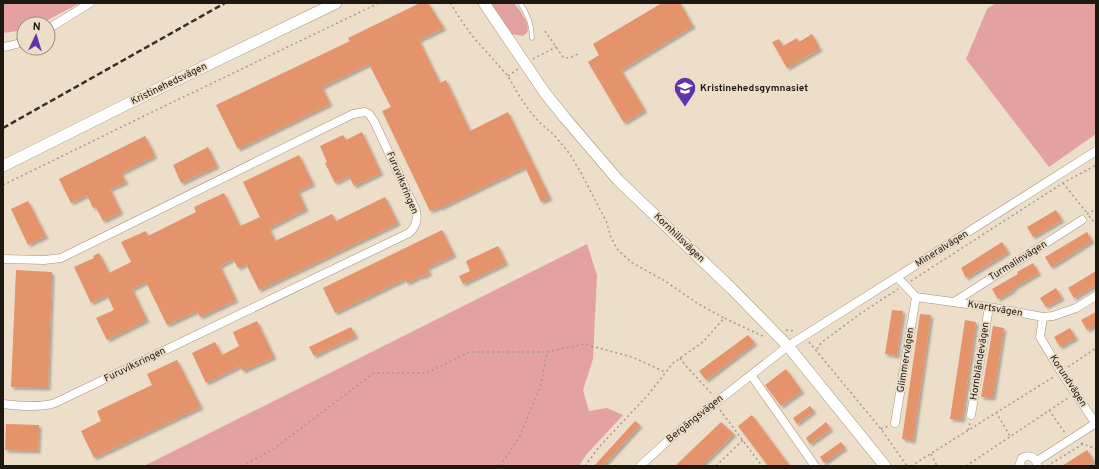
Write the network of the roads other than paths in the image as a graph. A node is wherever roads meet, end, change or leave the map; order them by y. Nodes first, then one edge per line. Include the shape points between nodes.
1 (90, 3) edge
2 (336, 3) edge
3 (484, 3) edge
4 (520, 3) edge
5 (56, 24) edge
6 (532, 38) dead end
7 (16, 44) edge
8 (3, 47) edge
9 (1096, 151) edge
10 (3, 166) edge
11 (1082, 220) dead end
12 (3, 258) edge
13 (897, 277) junction
14 (1096, 296) edge
15 (916, 297) junction
16 (954, 302) junction
17 (989, 307) junction
18 (1043, 317) junction
19 (788, 346) junction
20 (752, 375) junction
21 (3, 404) edge
22 (971, 415) dead end
23 (896, 423) dead end
24 (1037, 463) edge
25 (640, 466) edge
26 (815, 466) edge
27 (885, 466) edge
28 (1019, 466) edge

1 - 5 street
2 - 10 street, Kristinehedsvägen
3 - 19 street, Kornhillsvägen via 545,93 618,180
4 - 6 lane via 529,18
7 - 8 street
9 - 13 street, Mineralvägen
11 - 16 street, Turmalinvägen
12 - 21 street, Furuviksringen via 61,258 359,112 369,114 374,120 417,215 414,227 409,233 55,403 41,406
13 - 15 street
13 - 19 street, Mineralvägen
14 - 18 street, Kvartsvägen via 1076,308
15 - 16 street, Kvartsvägen
15 - 23 street, Glimmervägen
16 - 17 street, Kvartsvägen
17 - 18 street, Kvartsvägen
17 - 22 street, Hornbländevägen
18 - 24 street, Korundvägen via 1040,337 1094,421 1093,425
19 - 20 street, Bergängsvägen
19 - 27 street, Kornhillsvägen
20 - 25 street, Bergängsvägen via 672,437
20 - 26 street
24 - 28 street, Korundvägen via 1031,456 1024,456

